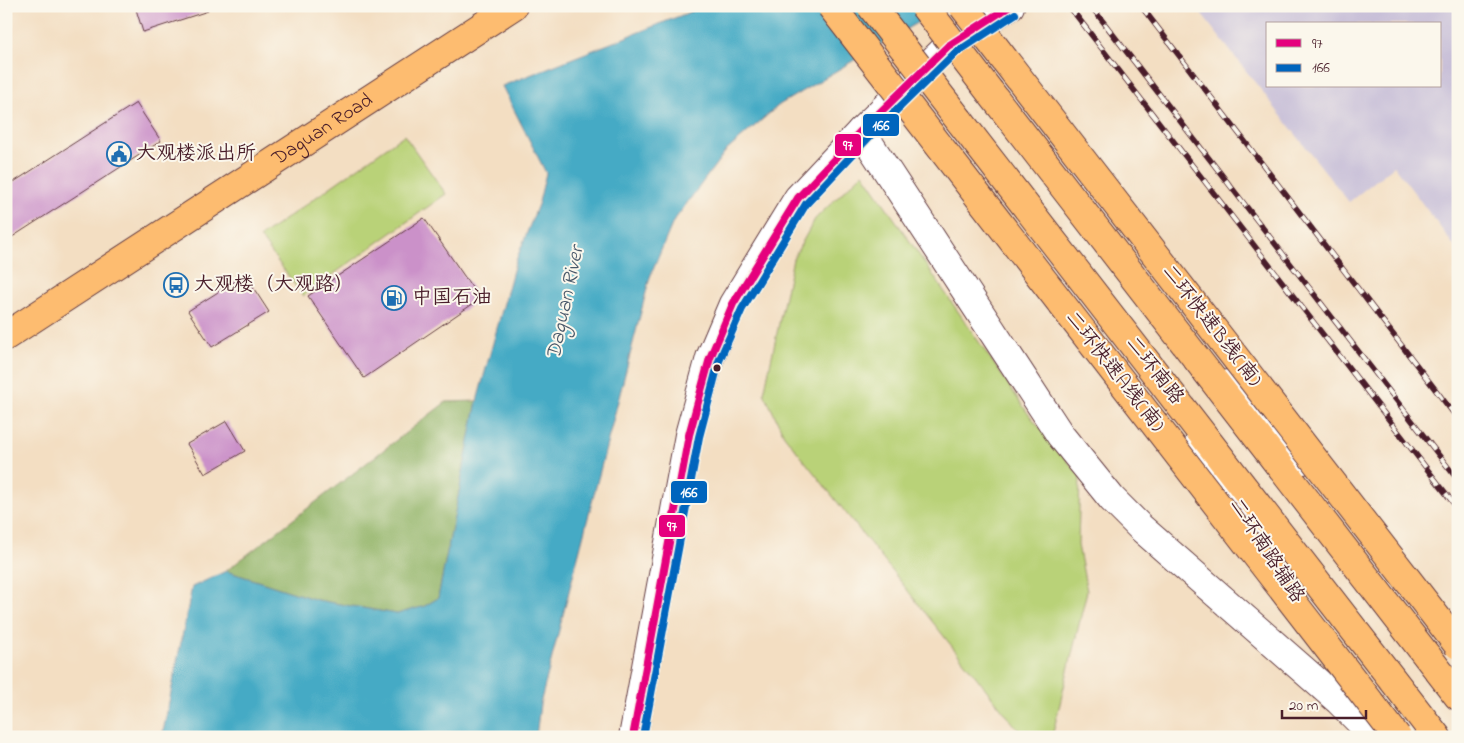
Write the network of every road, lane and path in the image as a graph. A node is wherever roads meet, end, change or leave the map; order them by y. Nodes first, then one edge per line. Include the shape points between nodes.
1 (513, 6) edge
2 (831, 6) edge
3 (871, 6) edge
4 (924, 6) edge
5 (963, 6) edge
6 (1010, 6) edge
7 (861, 131) junction
8 (6, 336) edge
9 (1179, 336) junction
10 (1147, 363) junction
11 (1458, 626) edge
12 (1458, 645) edge
13 (1458, 696) edge
14 (633, 737) edge
15 (1375, 737) edge
16 (1388, 737) edge
17 (1397, 737) edge
18 (1436, 737) edge

1 - 8 main road, Daguan Road
2 - 17 main road, 二环快速A线(南), bridge
3 - 10 main road, 二环南路, bridge
4 - 9 main road, 二环南路, bridge
5 - 12 main road, 二环快速B线(南), bridge
6 - 7 street via 948,46
7 - 14 street via 798,198 733,304 710,358 689,435
7 - 15 street via 1061,436 1112,499 1339,701
9 - 11 street via 1341,500
9 - 13 main road, 二环南路
10 - 16 street, 二环南路辅路 via 1296,599
10 - 18 main road, 二环南路

